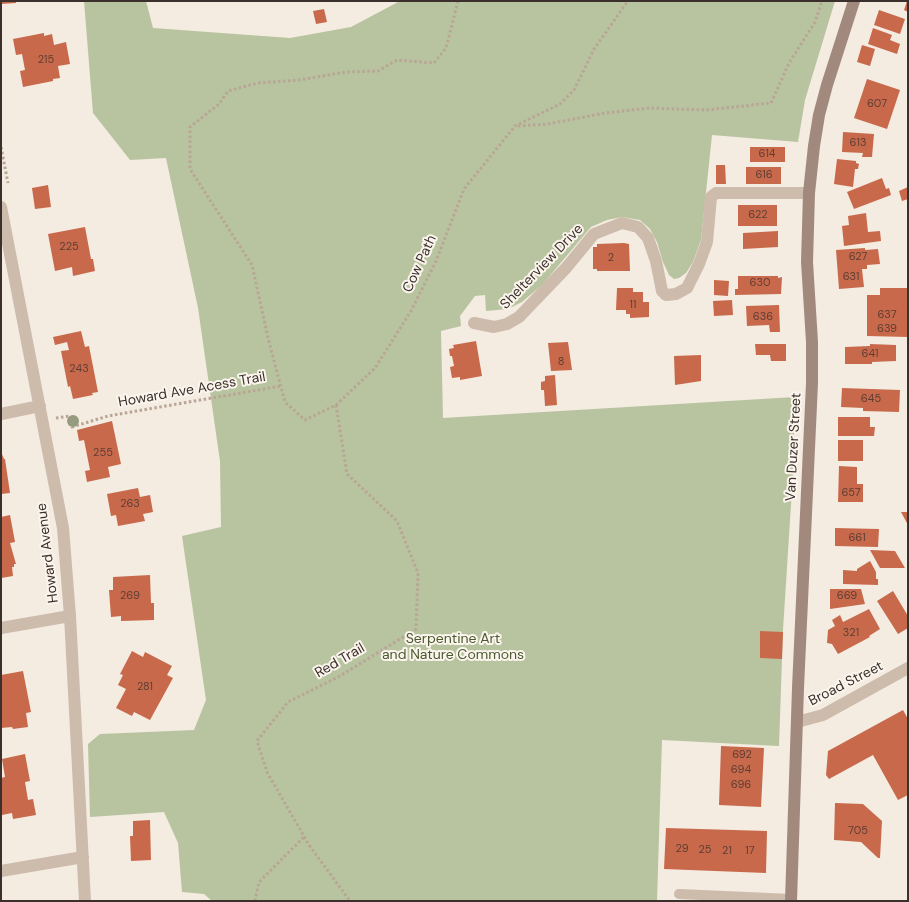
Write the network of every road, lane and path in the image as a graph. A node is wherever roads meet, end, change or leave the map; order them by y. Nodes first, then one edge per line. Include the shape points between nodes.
1 (458, 1) edge
2 (628, 1) edge
3 (822, 1) edge
4 (854, 1) edge
5 (515, 126) junction
6 (1, 147) edge
7 (8, 183) dead end
8 (809, 193) junction
9 (1, 207) edge
10 (474, 323) dead end
11 (281, 386) junction
12 (336, 405) junction
13 (40, 406) junction
14 (1, 414) edge
15 (55, 418) dead end
16 (70, 616) junction
17 (1, 628) edge
18 (908, 668) edge
19 (797, 722) junction
20 (304, 837) junction
21 (83, 857) junction
22 (1, 872) edge
23 (679, 894) dead end
24 (791, 900) edge
25 (86, 901) edge
26 (255, 901) edge
27 (350, 901) edge

1 - 11 path via 446,48 434,63 397,60 378,71 258,83 228,91 219,104 190,127 190,169 252,265
2 - 5 path via 594,49 574,90 560,104
3 - 5 path via 815,22 789,63 771,103 706,110 650,108
4 - 8 main road, Van Duzer Street via 822,100
5 - 12 path, Cow Path via 464,190 432,269 411,311 375,368
6 - 7 path
8 - 10 street, Shelterview Drive via 716,193 711,197 707,242 699,264 687,288 676,294 666,295 662,291 648,238 638,227 622,223 594,234 519,317 494,327
8 - 19 main road, Van Duzer Street via 807,253 812,383
9 - 13 street, Howard Avenue
11 - 12 path, Cow Path via 286,402 305,420
11 - 15 path, Howard Ave Acess Trail via 108,416 72,427 70,416
12 - 20 path, Red Trail via 347,474 397,521 418,573 416,629 340,676 288,702 257,740 267,772
13 - 14 street
13 - 16 street, Howard Avenue via 63,528
16 - 17 street
16 - 21 street, Howard Avenue
18 - 19 street, Broad Street via 823,715
19 - 24 main road, Van Duzer Street
20 - 26 path via 259,882
20 - 27 path, Red Trail
21 - 22 street
21 - 25 street, Howard Avenue
23 - 24 lane

